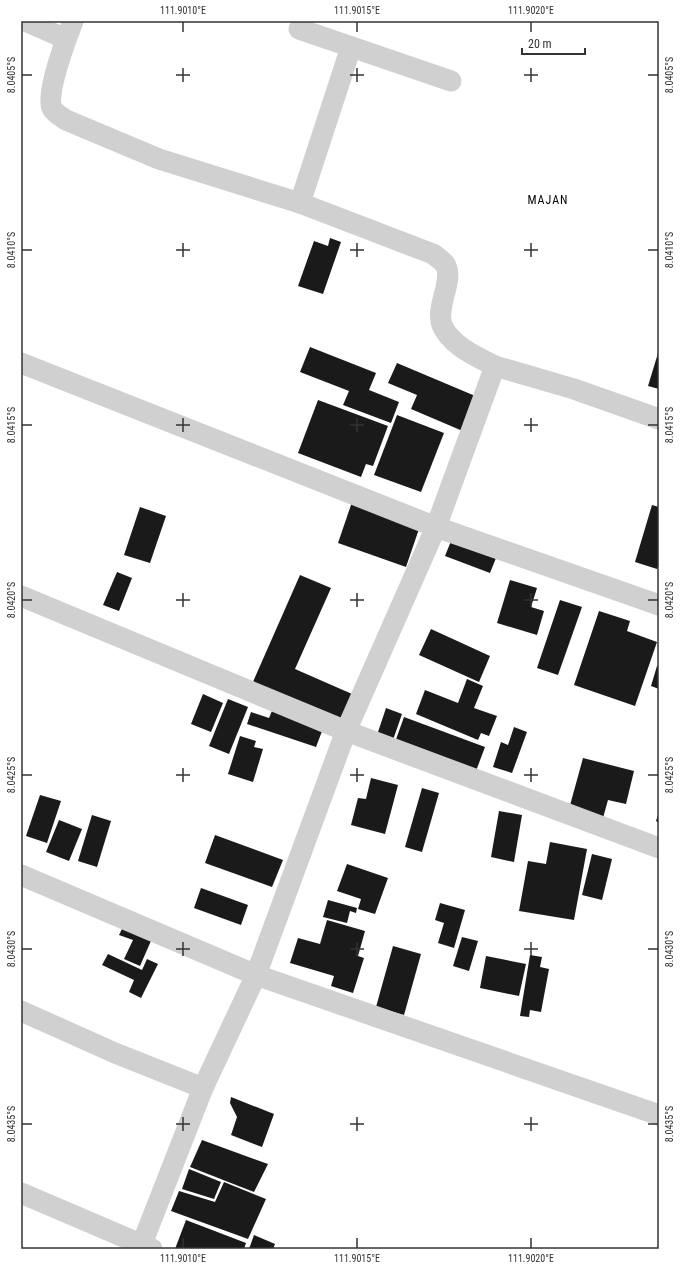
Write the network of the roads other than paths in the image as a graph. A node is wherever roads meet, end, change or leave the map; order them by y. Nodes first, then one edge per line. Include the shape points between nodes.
1 (25, 21) edge
2 (299, 29) dead end
3 (69, 30) edge
4 (351, 47) junction
5 (451, 81) dead end
6 (300, 203) junction
7 (21, 363) edge
8 (495, 366) junction
9 (659, 419) edge
10 (436, 527) junction
11 (21, 596) edge
12 (659, 605) edge
13 (346, 731) junction
14 (659, 848) edge
15 (21, 876) edge
16 (256, 975) junction
17 (21, 1011) edge
18 (203, 1088) junction
19 (659, 1115) edge
20 (21, 1193) edge
21 (145, 1248) edge

1 - 3 street
2 - 4 street
3 - 6 street via 50,96 56,113 66,120 159,159
4 - 5 street
4 - 6 street
6 - 8 street via 433,254 445,265 448,278 440,309 442,325 455,342
7 - 10 street
8 - 9 street via 574,389
8 - 10 street
10 - 12 street
10 - 13 street
11 - 13 street
13 - 14 street
13 - 16 street
15 - 16 street
16 - 18 street
16 - 19 street
17 - 18 street via 115,1053
18 - 21 street
20 - 21 street

